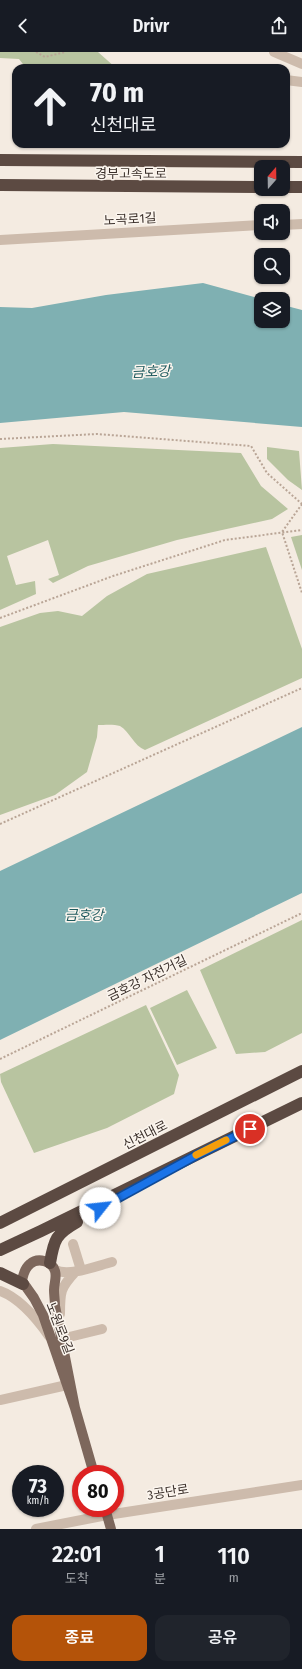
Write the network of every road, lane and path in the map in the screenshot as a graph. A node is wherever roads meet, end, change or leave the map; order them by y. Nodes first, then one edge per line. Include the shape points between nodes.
1 (36, 52) edge
2 (65, 52) edge
3 (274, 52) edge
4 (302, 64) edge
5 (290, 80) edge
6 (302, 82) edge
7 (0, 160) edge
8 (302, 162) edge
9 (0, 185) edge
10 (254, 187) edge
11 (290, 187) edge
12 (302, 187) edge
13 (302, 224) edge
14 (254, 225) edge
15 (290, 225) edge
16 (0, 240) edge
17 (0, 439) edge
18 (302, 504) edge
19 (302, 530) edge
20 (282, 532) junction
21 (302, 593) edge
22 (0, 618) edge
23 (302, 688) edge
24 (0, 824) edge
25 (302, 913) edge
26 (0, 1059) edge
27 (302, 1071) edge
28 (302, 1103) edge
29 (197, 1155) junction
30 (0, 1223) edge
31 (73, 1244) dead end
32 (0, 1250) edge
33 (112, 1262) dead end
34 (52, 1266) junction
35 (78, 1270) junction
36 (0, 1273) edge
37 (22, 1282) junction
38 (0, 1291) edge
39 (59, 1328) junction
40 (102, 1330) dead end
41 (57, 1340) junction
42 (67, 1385) junction
43 (0, 1400) edge
44 (75, 1408) junction
45 (91, 1465) edge
46 (302, 1485) edge
47 (124, 1509) edge
48 (83, 1517) edge
49 (108, 1517) edge
50 (38, 1529) edge
51 (111, 1529) edge

1 - 2 path via 45,57
3 - 4 street
5 - 6 street
7 - 8 highway, 경부고속도로
9 - 10 highway, 경부고속도로
11 - 12 highway
13 - 15 street
14 - 16 street, 노곡로1길
17 - 18 path via 96,434 251,446 267,473
18 - 20 path
19 - 20 path
20 - 21 path
20 - 22 path via 225,540 113,576
23 - 24 path
25 - 26 path, 금호강 자전거길
27 - 30 highway, 신천대로
28 - 29 highway
29 - 32 highway via 42,1232
29 - 34 highway via 61,1231 53,1248
31 - 35 street
33 - 35 street
34 - 35 street via 60,1272
34 - 37 main road via 40,1260 30,1263
34 - 39 main road, 노원로9길 via 57,1278 54,1298
35 - 39 street via 64,1284 60,1295
36 - 37 highway
37 - 41 main road, 노원로9길 via 34,1298
38 - 41 street via 10,1294
39 - 41 main road, 노원로9길
40 - 41 street
41 - 42 main road, 노원로9길
41 - 44 main road, 노원로9길
42 - 43 street
42 - 44 main road, 노원로9길
44 - 45 main road, 노원로9길
46 - 47 street, 3공단로
48 - 50 street, 3공단로
49 - 51 main road

